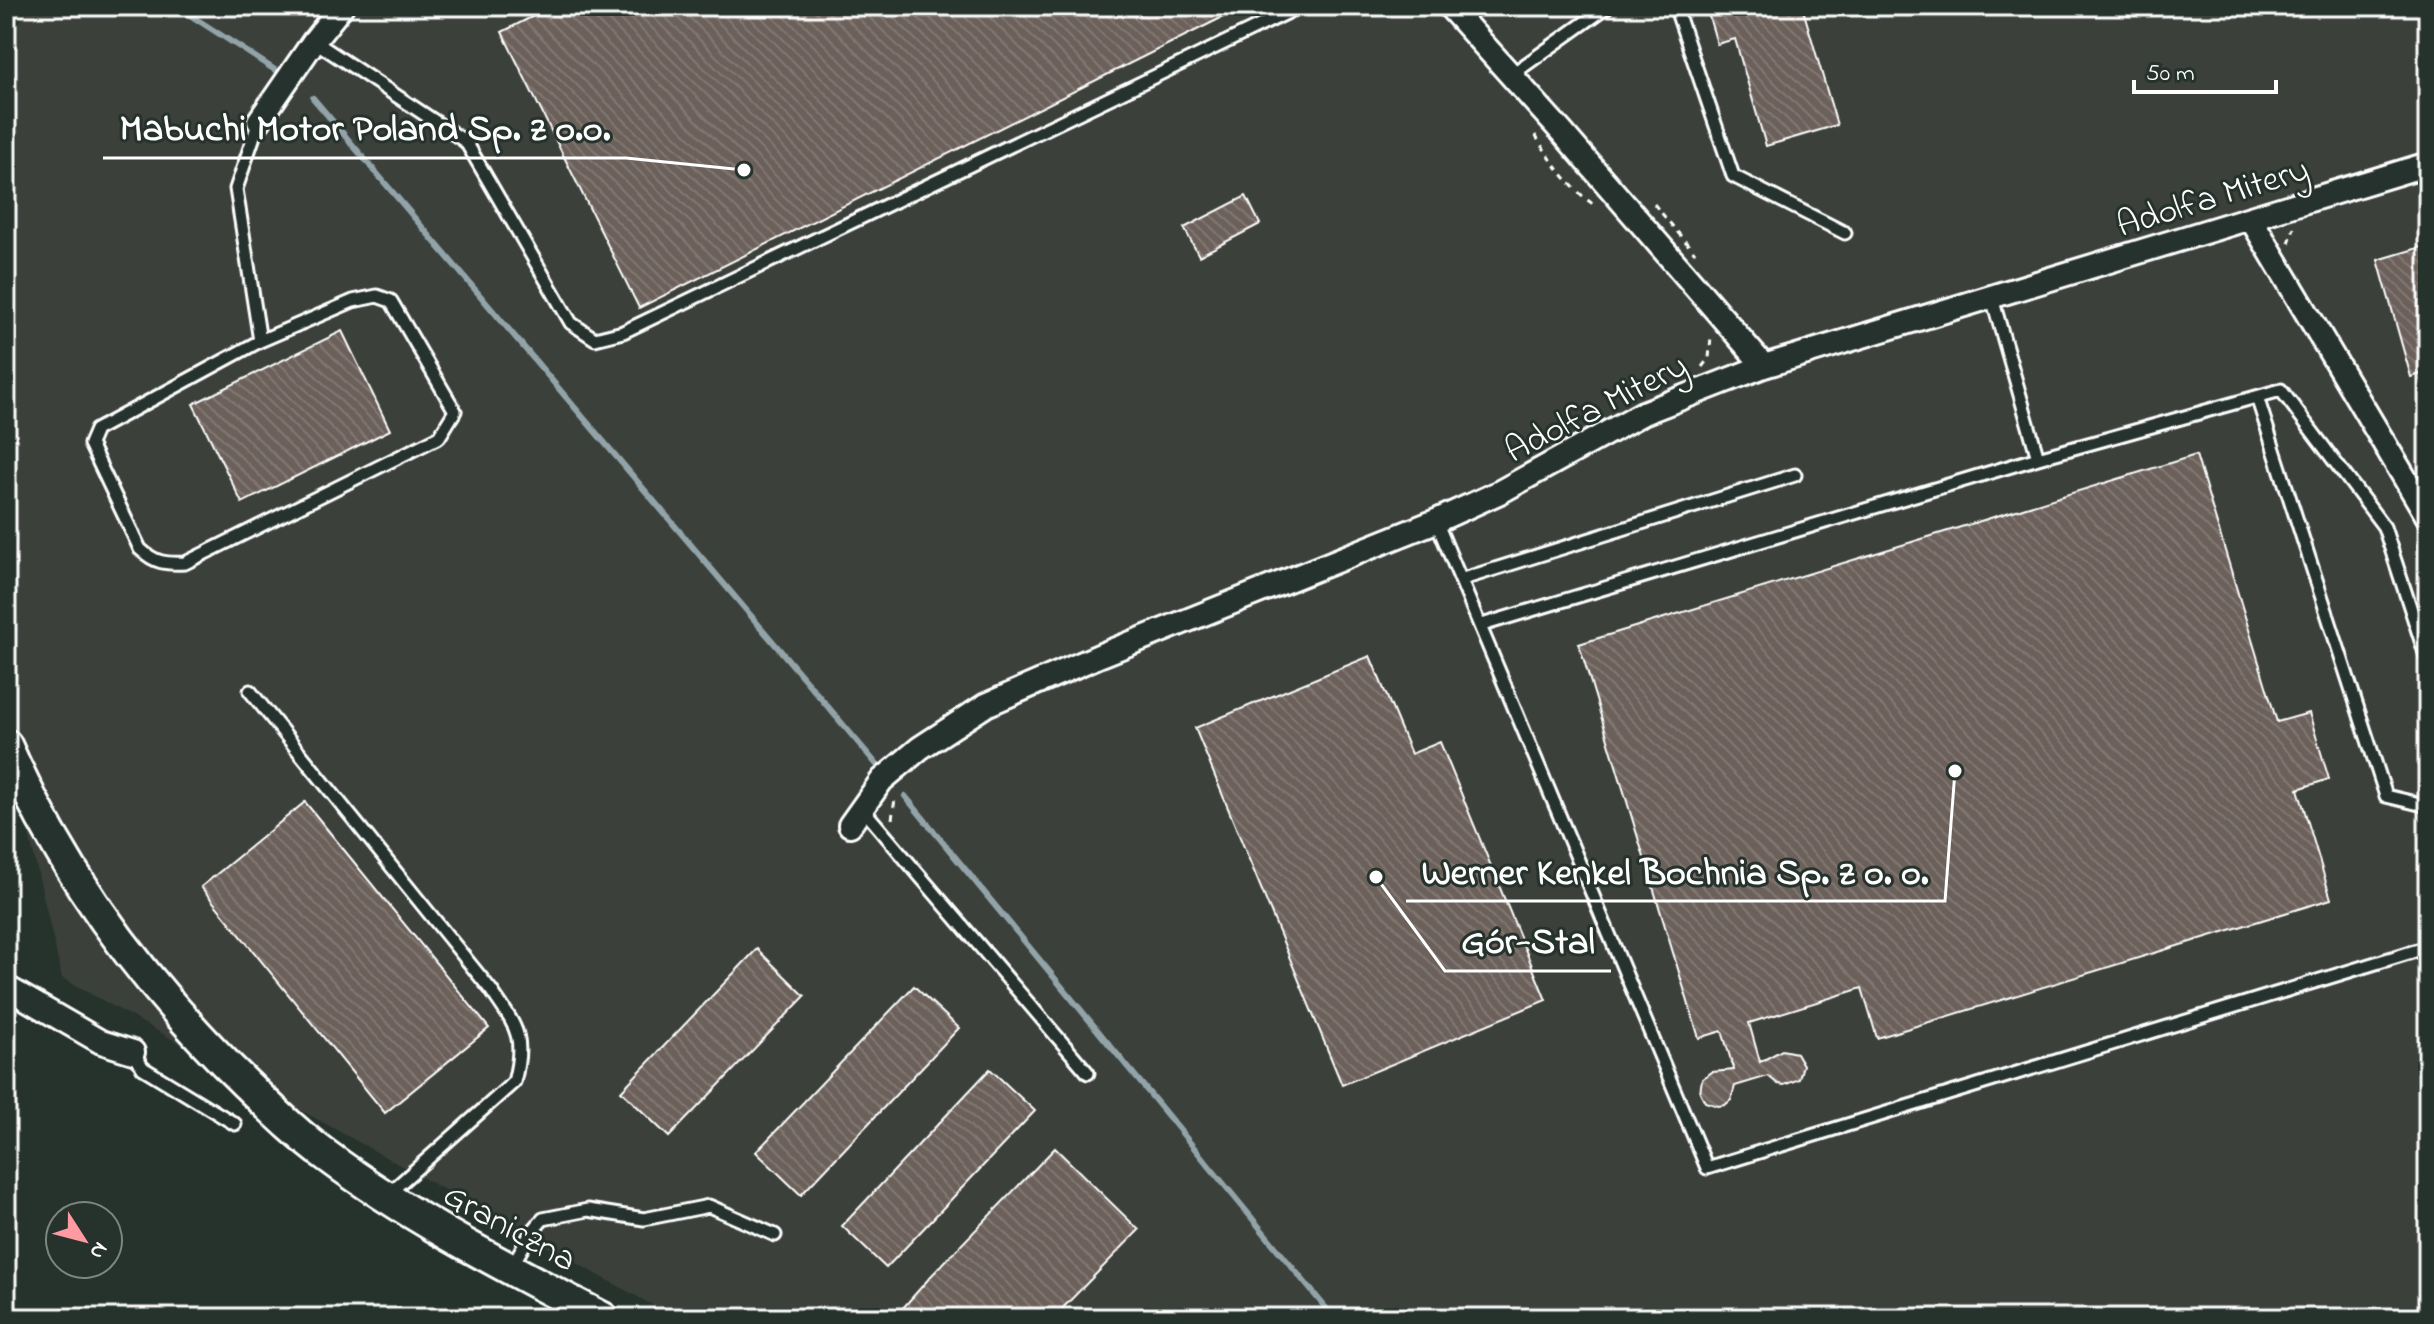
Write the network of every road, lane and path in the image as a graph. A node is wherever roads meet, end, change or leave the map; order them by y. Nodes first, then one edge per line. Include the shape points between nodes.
1 (342, 6) edge
2 (1301, 6) edge
3 (1449, 6) edge
4 (1608, 6) edge
5 (1675, 6) edge
6 (314, 41) junction
7 (1511, 75) junction
8 (259, 121) joint
9 (2428, 164) edge
10 (2251, 219) junction
11 (1845, 233) dead end
12 (1992, 298) junction
13 (260, 341) junction
14 (1764, 366) junction
15 (2257, 397) junction
16 (2038, 458) junction
17 (1795, 475) dead end
18 (2428, 517) edge
19 (1436, 521) junction
20 (1463, 579) junction
21 (1482, 625) junction
22 (2428, 662) edge
23 (250, 691) dead end
24 (6, 745) edge
25 (2428, 806) edge
26 (856, 816) joint
27 (2428, 947) edge
28 (6, 987) edge
29 (133, 1052) joint
30 (1088, 1073) dead end
31 (235, 1124) dead end
32 (384, 1197) junction
33 (775, 1235) dead end
34 (510, 1269) junction
35 (603, 1318) edge

1 - 6 street
2 - 6 lane via 623,332 595,339 571,323 466,142
3 - 7 street
4 - 7 lane
5 - 11 lane via 1733,176
6 - 8 street
7 - 14 street
8 - 13 lane via 236,189
9 - 10 street, Adolfa Mitery
10 - 12 street, Adolfa Mitery
10 - 18 street
12 - 14 street, Adolfa Mitery
12 - 16 lane
13 - 13 lane via 96,430 90,444 140,549 150,559 185,563 439,437 455,411 391,301 377,296 353,301
14 - 19 street, Adolfa Mitery via 1643,413
15 - 16 lane
15 - 22 lane via 2281,390 2384,527
15 - 25 lane via 2386,796
16 - 21 lane
17 - 20 lane
19 - 20 lane
19 - 26 street, Adolfa Mitery via 986,705 882,780
20 - 21 lane
21 - 27 lane via 1707,1168
23 - 32 lane via 517,1029 520,1056 514,1082
24 - 32 main road, Graniczna via 37,810 96,907 168,1003 274,1111
26 - 30 lane
28 - 29 street via 101,1042
29 - 31 lane via 143,1068
32 - 34 main road, Graniczna
33 - 34 lane via 709,1206 644,1219 588,1210 543,1219
34 - 35 main road, Graniczna

